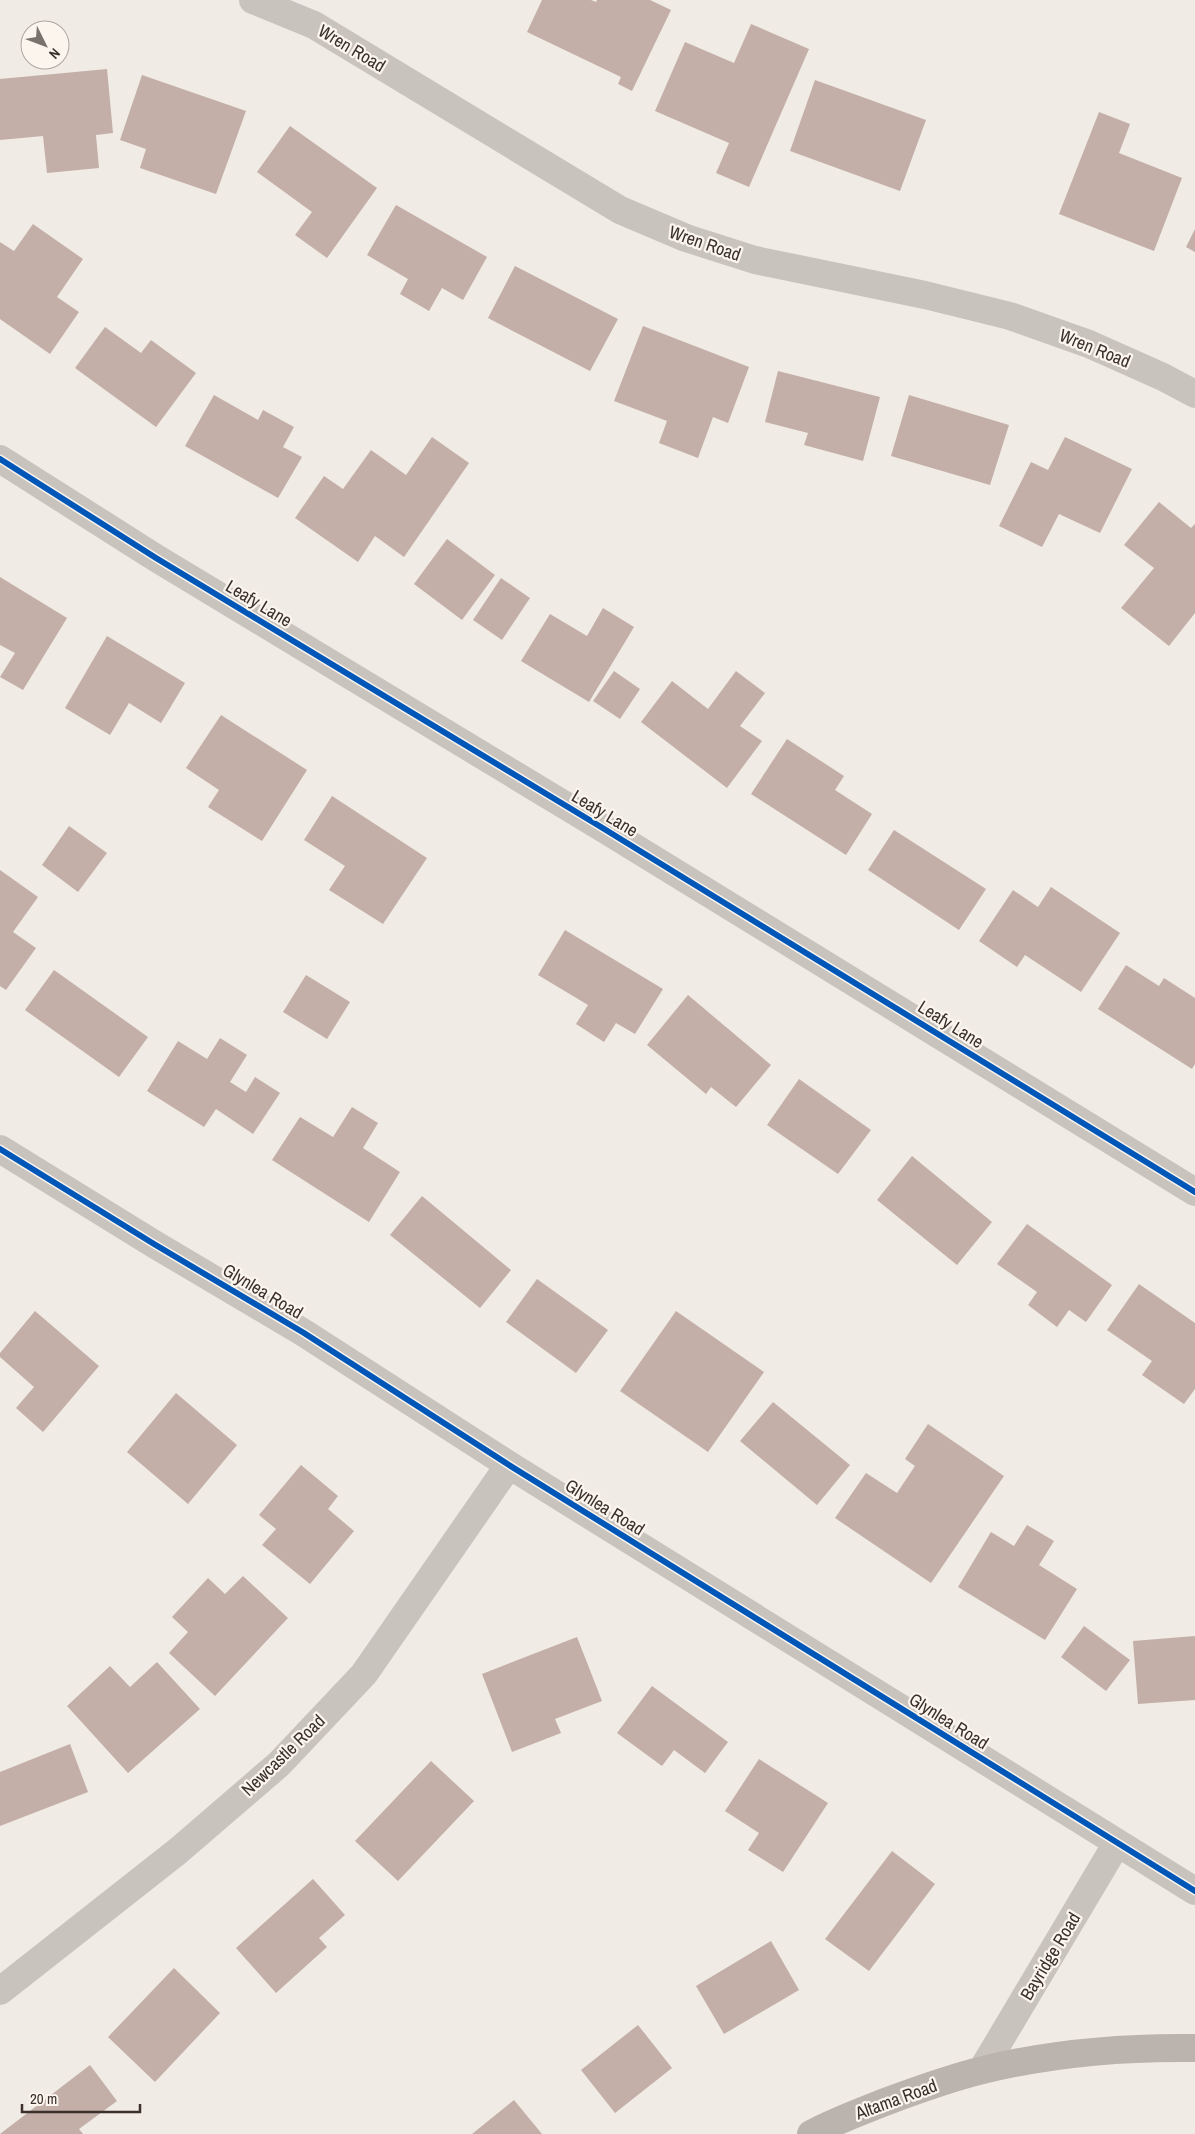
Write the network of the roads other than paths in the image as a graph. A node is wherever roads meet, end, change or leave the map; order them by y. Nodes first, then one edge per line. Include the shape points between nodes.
1 (253, 0) edge
2 (1195, 394) edge
3 (0, 459) edge
4 (0, 1148) edge
5 (1195, 1192) edge
6 (509, 1465) junction
7 (1117, 1843) junction
8 (1195, 1891) edge
9 (1, 1989) edge
10 (1195, 2048) edge
11 (982, 2070) junction
12 (811, 2134) edge

1 - 2 street, Wren Road via 314,25 620,210 686,238 755,260 1010,316 1090,344
3 - 5 street, Leafy Lane via 156,558
4 - 6 street, Glynlea Road via 304,1333
6 - 7 street, Glynlea Road
6 - 9 street, Newcastle Road via 364,1674 279,1764 178,1851
7 - 8 street, Glynlea Road
7 - 11 street, Bayridge Road
10 - 11 street via 1162,2047 1072,2054
11 - 12 street, Altama Road via 901,2096 832,2122

